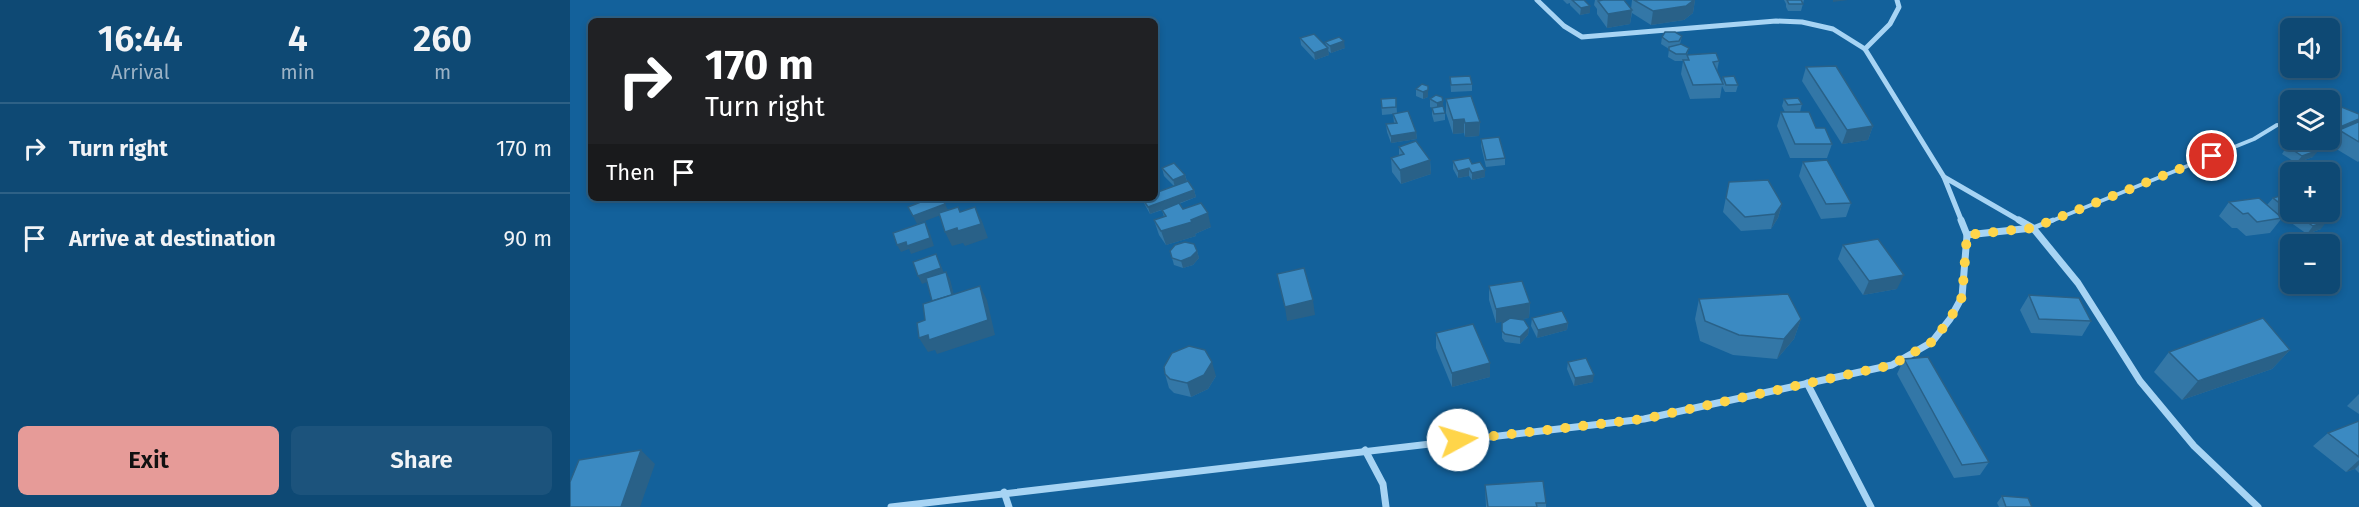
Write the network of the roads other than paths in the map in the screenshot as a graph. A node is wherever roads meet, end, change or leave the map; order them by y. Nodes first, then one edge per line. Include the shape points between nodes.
1 (1537, 0) edge
2 (1897, 0) edge
3 (1865, 49) junction
4 (2277, 125) dead end
5 (1944, 177) junction
6 (2033, 228) junction
7 (1967, 235) junction
8 (1807, 383) junction
9 (1365, 450) junction
10 (1004, 492) junction
11 (891, 507) edge
12 (1009, 507) edge
13 (1386, 507) edge
14 (1871, 507) edge
15 (2258, 507) edge

1 - 3 street via 1572,34 1582,37 1802,22 1833,29
2 - 3 street via 1899,7 1890,24
3 - 5 street
4 - 6 lane via 2254,139
5 - 6 street
5 - 7 street
6 - 7 street
6 - 15 street via 2078,283 2140,381 2194,446
7 - 8 street via 1962,297 1932,342 1892,365
8 - 9 street via 1644,419
8 - 14 street
9 - 10 street
9 - 13 street via 1379,472
10 - 11 street
10 - 12 street

